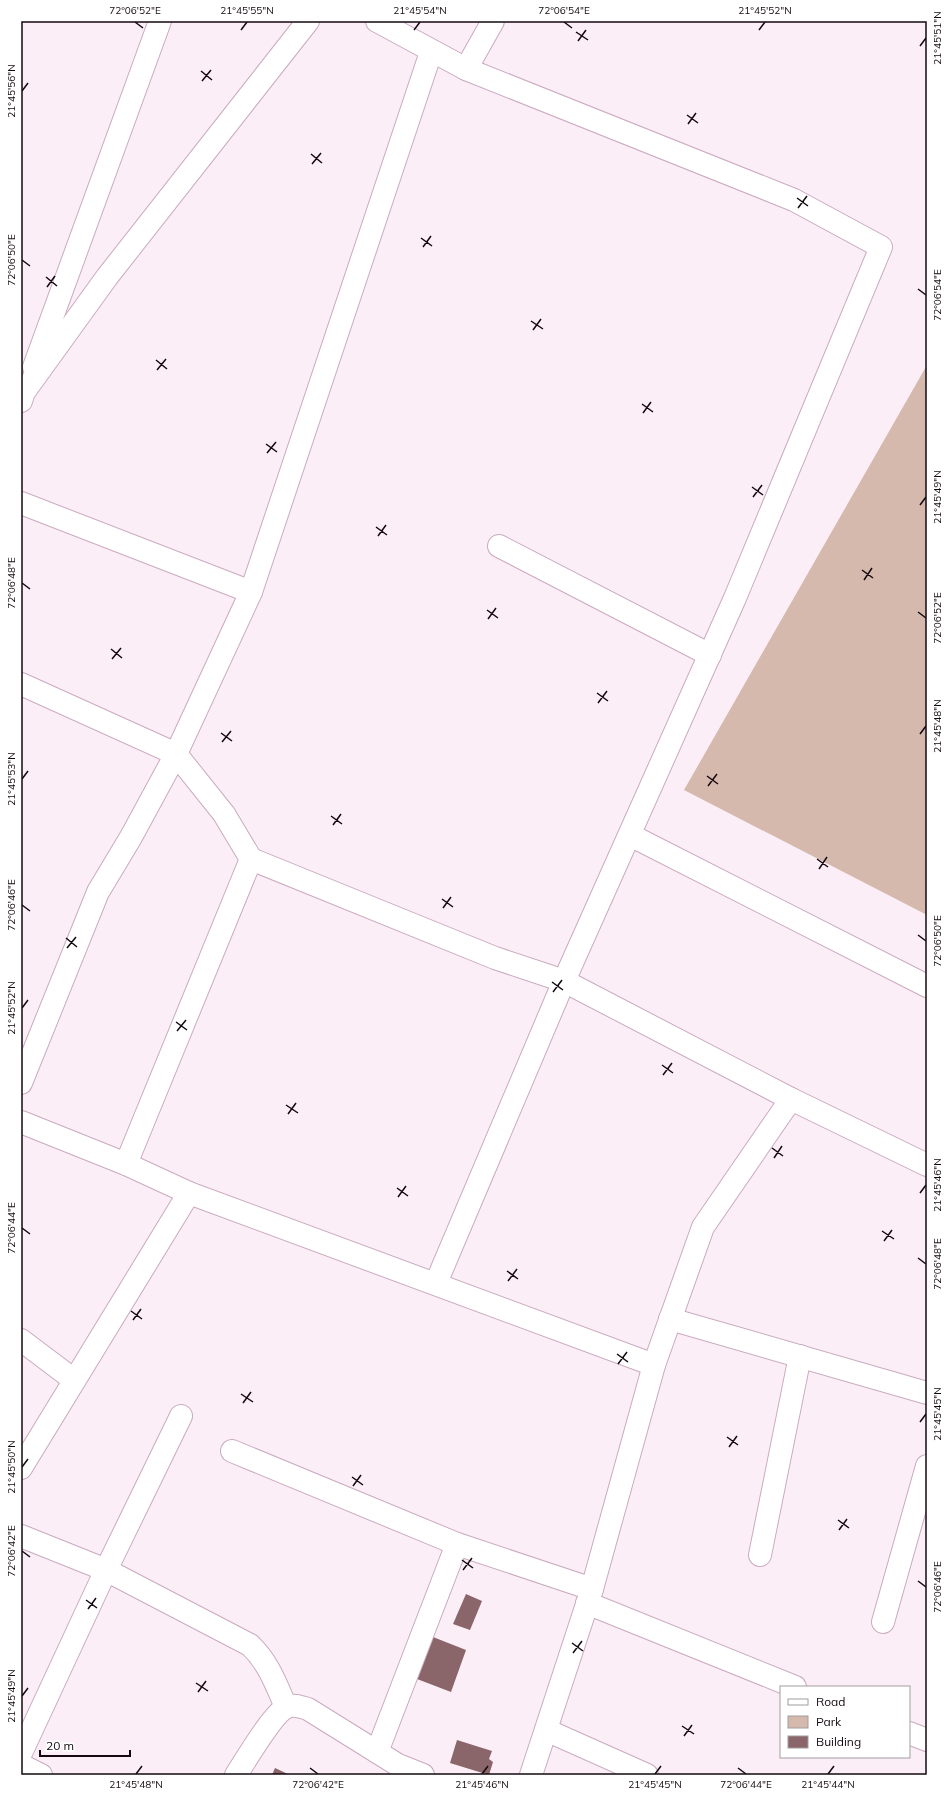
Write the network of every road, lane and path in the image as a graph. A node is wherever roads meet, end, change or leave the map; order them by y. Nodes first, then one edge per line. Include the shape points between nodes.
1 (160, 21) edge
2 (308, 21) edge
3 (377, 21) edge
4 (492, 21) edge
5 (431, 52) junction
6 (466, 69) junction
7 (23, 397) edge
8 (21, 502) edge
9 (499, 546) dead end
10 (251, 592) junction
11 (710, 655) junction
12 (21, 684) edge
13 (176, 754) junction
14 (630, 835) junction
15 (251, 859) junction
16 (564, 981) junction
17 (927, 986) edge
18 (21, 1083) edge
19 (791, 1099) junction
20 (21, 1122) edge
21 (126, 1164) junction
22 (927, 1165) edge
23 (189, 1193) junction
24 (436, 1283) junction
25 (670, 1319) junction
26 (21, 1340) edge
27 (800, 1356) junction
28 (654, 1365) junction
29 (74, 1380) junction
30 (927, 1393) edge
31 (181, 1416) dead end
32 (232, 1451) dead end
33 (927, 1466) edge
34 (21, 1468) edge
35 (21, 1536) edge
36 (458, 1544) junction
37 (760, 1555) dead end
38 (106, 1570) junction
39 (590, 1596) junction
40 (883, 1622) dead end
41 (793, 1686) edge
42 (286, 1707) junction
43 (546, 1730) junction
44 (910, 1733) edge
45 (927, 1740) edge
46 (377, 1752) junction
47 (21, 1753) edge
48 (21, 1765) edge
49 (396, 1770) edge
50 (41, 1775) edge
51 (236, 1775) edge
52 (423, 1775) edge
53 (531, 1775) edge
54 (647, 1775) edge

1 - 7 street
2 - 7 street via 107,277
3 - 5 street
4 - 6 street
5 - 6 street
5 - 10 street
6 - 11 street via 794,200 881,247
8 - 10 street
9 - 11 street
10 - 13 street
11 - 14 street
12 - 13 street
13 - 15 street via 224,814
13 - 18 street via 98,892
14 - 16 street
14 - 17 street
15 - 16 street via 495,958
15 - 21 street
16 - 19 street
16 - 24 street
19 - 22 street
19 - 25 street via 703,1226
20 - 21 street
21 - 23 street
23 - 24 street
23 - 29 street
24 - 28 street
25 - 27 street
25 - 28 street
26 - 29 street
27 - 30 street
27 - 37 street
28 - 39 street
29 - 34 street
31 - 38 street
32 - 36 street
33 - 40 street
35 - 38 street
36 - 39 street
36 - 46 street
38 - 42 street via 250,1645 261,1655 268,1667
38 - 47 street
39 - 41 street
39 - 43 street
42 - 46 street via 308,1709
42 - 51 street via 276,1715
43 - 53 street
43 - 54 street
44 - 45 street
46 - 49 street
48 - 50 street
49 - 52 street

